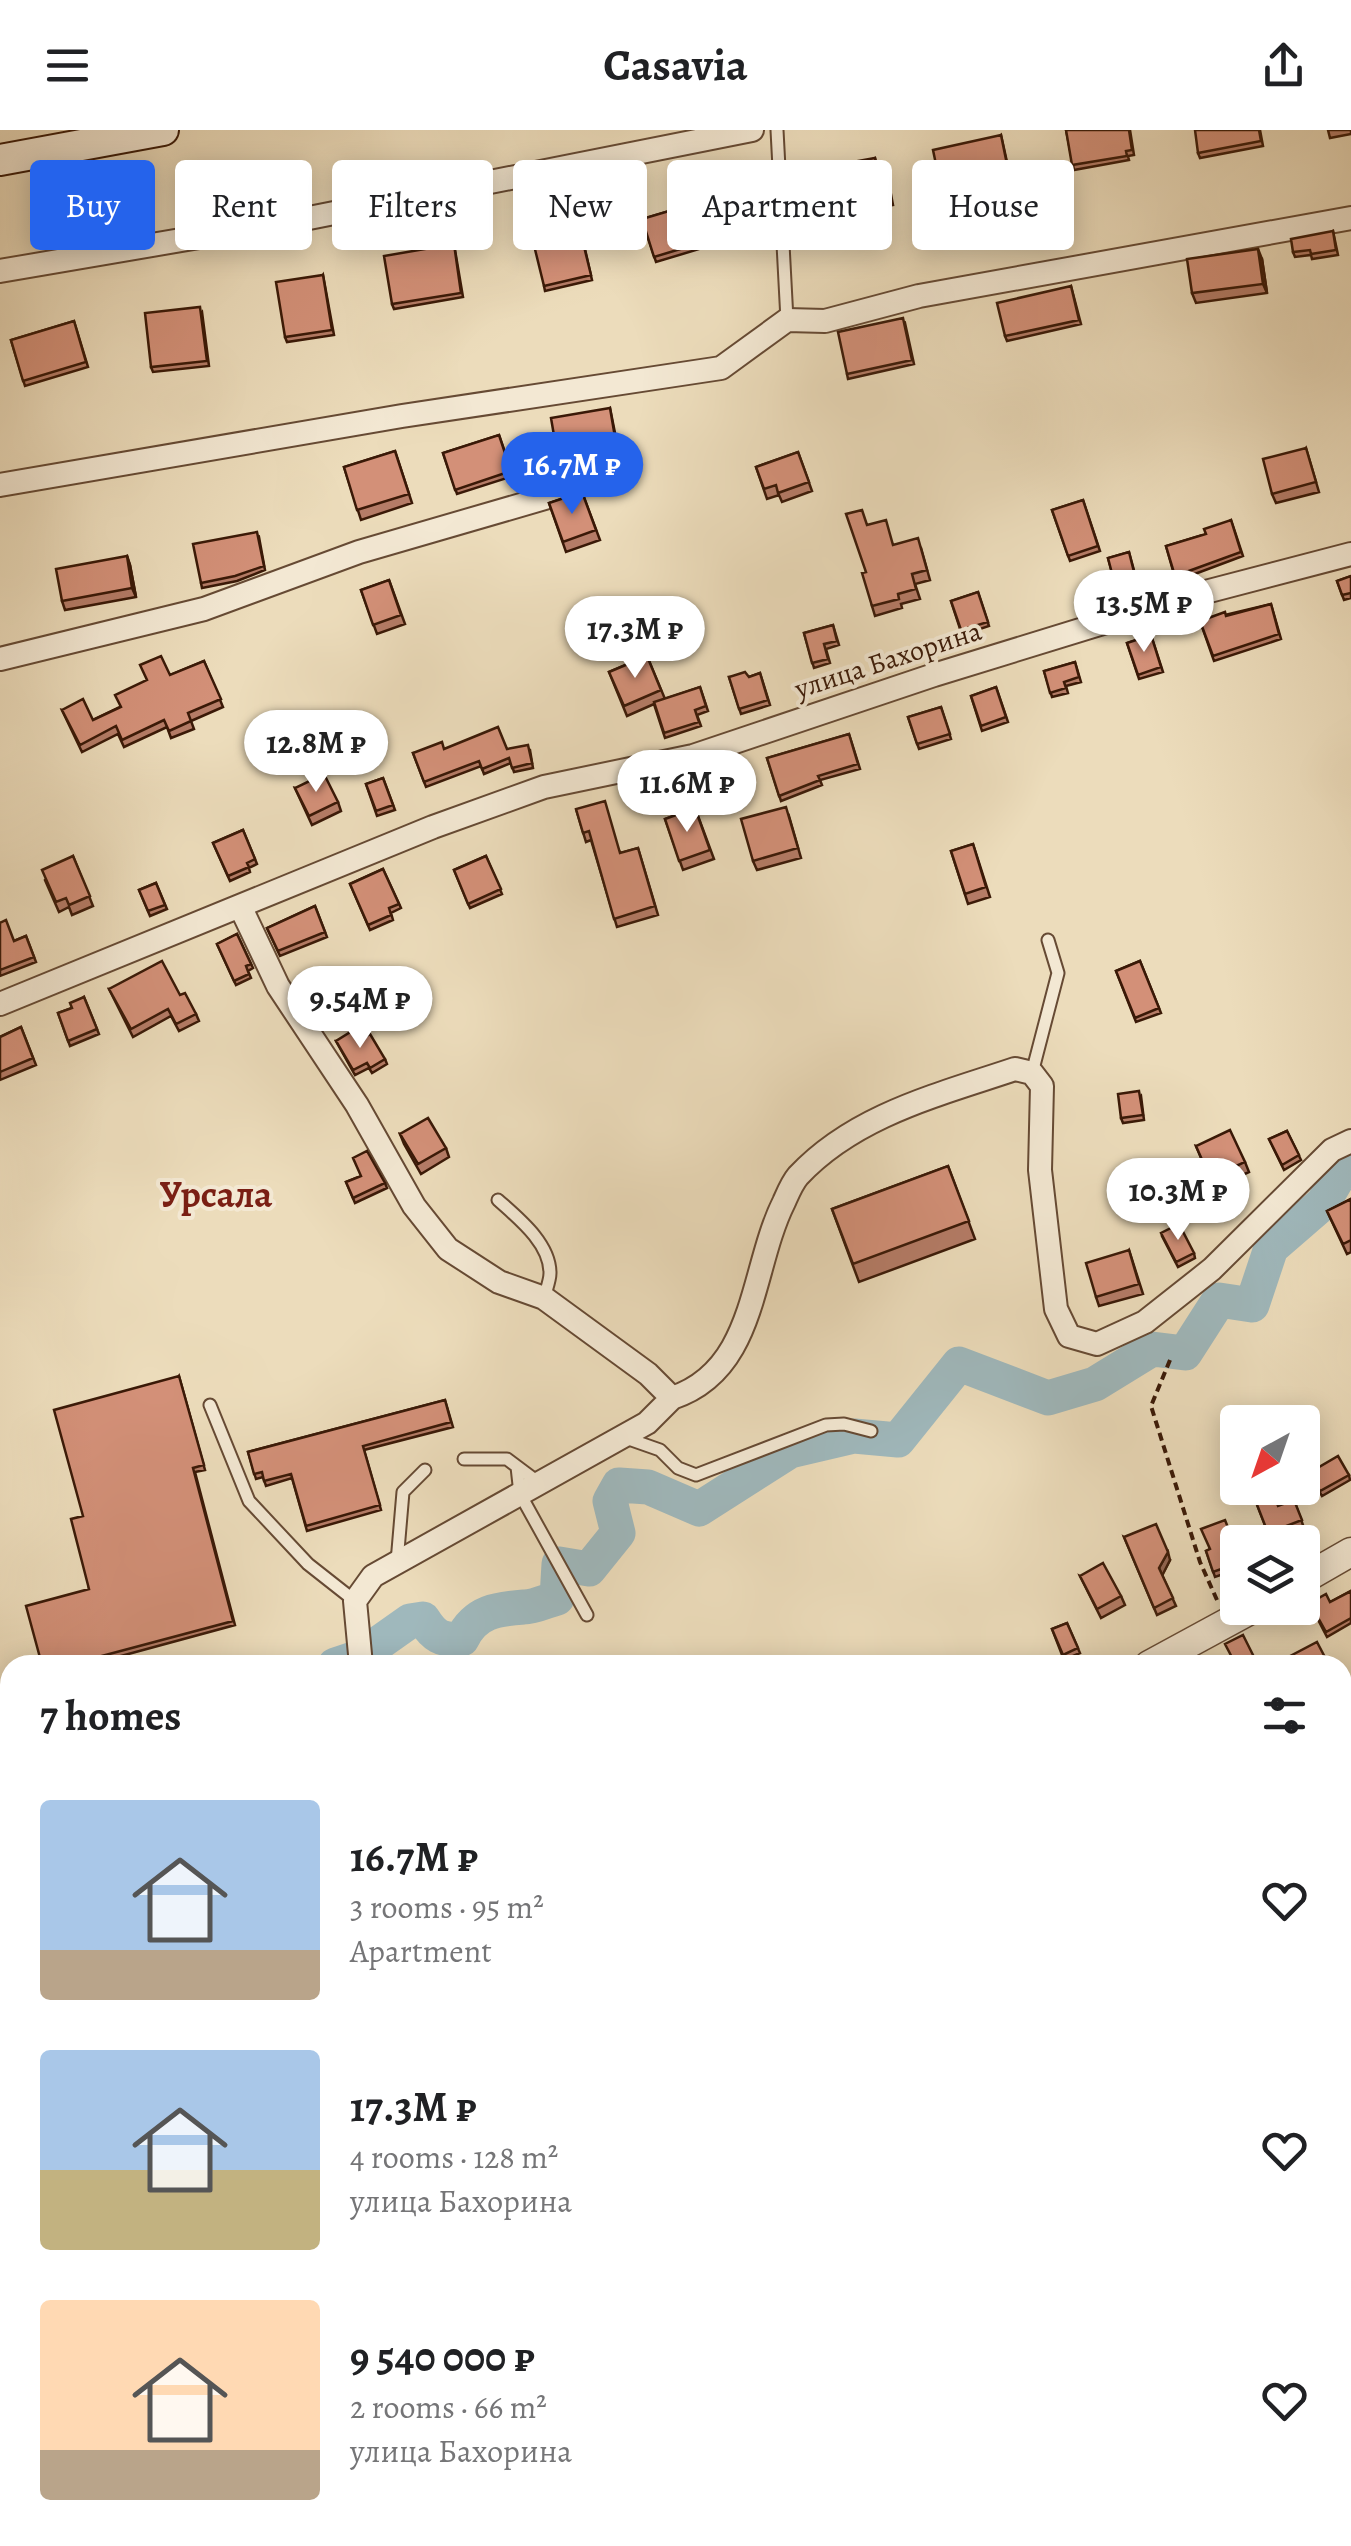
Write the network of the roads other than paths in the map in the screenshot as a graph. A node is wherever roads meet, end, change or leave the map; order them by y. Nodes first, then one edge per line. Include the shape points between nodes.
1 (162, 130) edge
2 (752, 130) edge
3 (776, 130) edge
4 (0, 160) edge
5 (1351, 218) edge
6 (0, 271) edge
7 (787, 320) junction
8 (0, 485) edge
9 (562, 493) dead end
10 (1351, 554) edge
11 (0, 659) edge
12 (240, 906) junction
13 (1048, 940) dead end
14 (0, 1004) edge
15 (1032, 1073) junction
16 (1351, 1141) edge
17 (498, 1200) dead end
18 (544, 1298) junction
19 (672, 1398) junction
20 (210, 1405) dead end
21 (872, 1431) dead end
22 (623, 1436) junction
23 (464, 1459) dead end
24 (517, 1467) junction
25 (425, 1470) dead end
26 (529, 1489) junction
27 (1351, 1552) edge
28 (397, 1562) junction
29 (1320, 1570) edge
30 (355, 1601) junction
31 (588, 1615) dead end
32 (1223, 1625) edge
33 (360, 1655) edge
34 (1168, 1655) edge

1 - 4 main road
2 - 6 street
3 - 7 lane
5 - 7 street via 919,296 825,320
7 - 8 street via 721,368
9 - 11 street via 360,552 204,610
10 - 12 street, улица Бахорина via 934,675 693,756 544,787
12 - 14 street, улица Бахорина
12 - 18 street via 278,986 448,1250 500,1282
13 - 15 lane via 1058,973
15 - 16 street via 1042,1086 1040,1170 1056,1310 1069,1336 1097,1344 1145,1322 1212,1269 1332,1150
15 - 19 street via 1015,1069 894,1110 814,1161 795,1179 776,1218 744,1328 716,1373
17 - 18 lane via 547,1256
18 - 19 street
19 - 22 street
20 - 30 lane via 249,1502 308,1564
21 - 22 lane via 826,1425 696,1476 660,1450
22 - 26 street
23 - 24 lane via 507,1459
24 - 26 lane
24 - 26 lane
25 - 28 lane via 403,1492
26 - 28 street
26 - 31 lane
27 - 29 street
28 - 30 street via 373,1576
30 - 33 street
32 - 34 street

